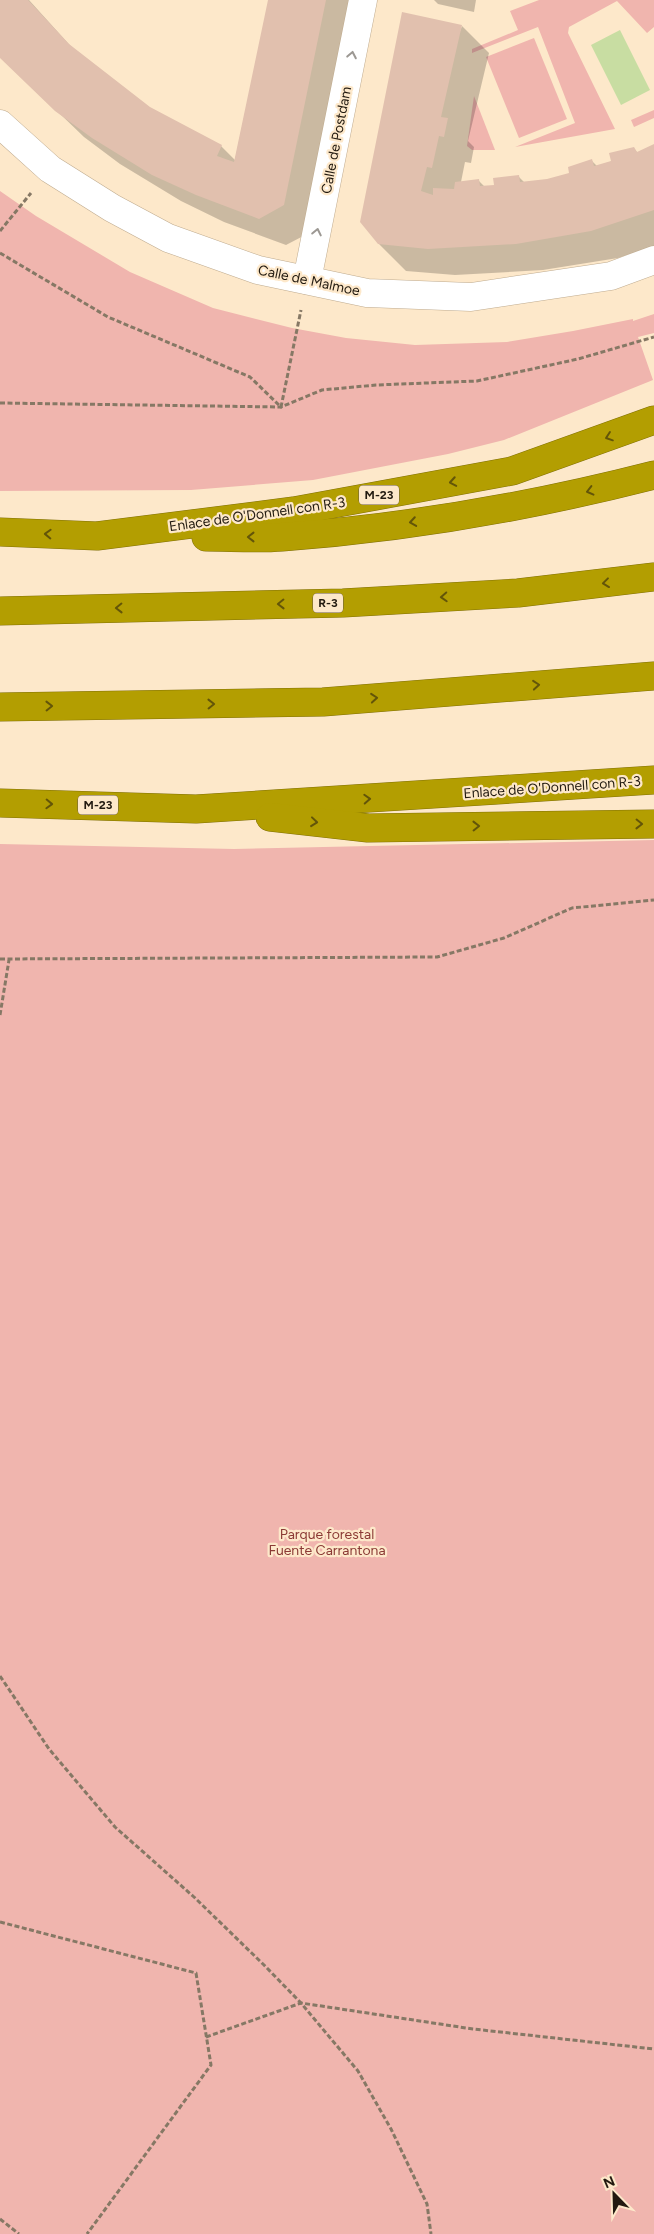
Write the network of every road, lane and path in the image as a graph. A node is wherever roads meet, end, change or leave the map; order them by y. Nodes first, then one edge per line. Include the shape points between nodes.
1 (363, 0) edge
2 (0, 124) edge
3 (50, 168) junction
4 (0, 231) edge
5 (0, 253) edge
6 (654, 260) edge
7 (307, 280) junction
8 (654, 337) edge
9 (0, 403) edge
10 (282, 407) junction
11 (654, 420) edge
12 (654, 475) edge
13 (0, 532) edge
14 (97, 536) junction
15 (654, 577) edge
16 (0, 611) edge
17 (654, 676) edge
18 (0, 707) edge
19 (654, 780) edge
20 (0, 803) edge
21 (196, 809) junction
22 (654, 824) edge
23 (654, 900) edge
24 (0, 959) edge
25 (8, 960) junction
26 (0, 1016) edge
27 (0, 1676) edge
28 (0, 1922) edge
29 (301, 2003) junction
30 (206, 2037) junction
31 (654, 2049) edge
32 (0, 2219) edge
33 (19, 2234) edge
34 (87, 2234) edge
35 (431, 2234) edge

7 -> 1 street, Calle de Postdam
2 - 3 street, Calle de Malmoe
3 - 4 path
3 - 7 street, Calle de Malmoe via 112,208 168,238 258,270
5 - 10 path via 108,317 250,377
6 - 7 street, Calle de Malmoe via 611,276 471,297 367,293
7 - 10 path
8 - 10 path via 578,359 477,381 322,390
9 - 10 path
11 -> 14 highway, Enlace de O'Donnell con R-3 / M-23 via 512,471 294,511
12 -> 14 highway via 569,496 402,524 281,537
14 -> 13 highway, Enlace de O'Donnell con R-3 / M-23
15 -> 16 highway, R-3 via 518,593 343,603
18 -> 17 highway via 323,702
21 -> 19 highway, Enlace de O'Donnell con R-3 / M-23
20 -> 21 highway, Enlace de O'Donnell con R-3 / M-23
21 -> 22 highway via 368,828
23 - 25 path via 572,908 504,938 437,957
24 - 25 path
25 - 26 path
27 - 29 path via 49,1749 115,1827 194,1897
28 - 30 path via 196,1973
29 - 30 path
29 - 31 path via 473,2029
29 - 35 path via 358,2071 391,2129 427,2204
30 - 34 path via 211,2065
32 - 33 path

